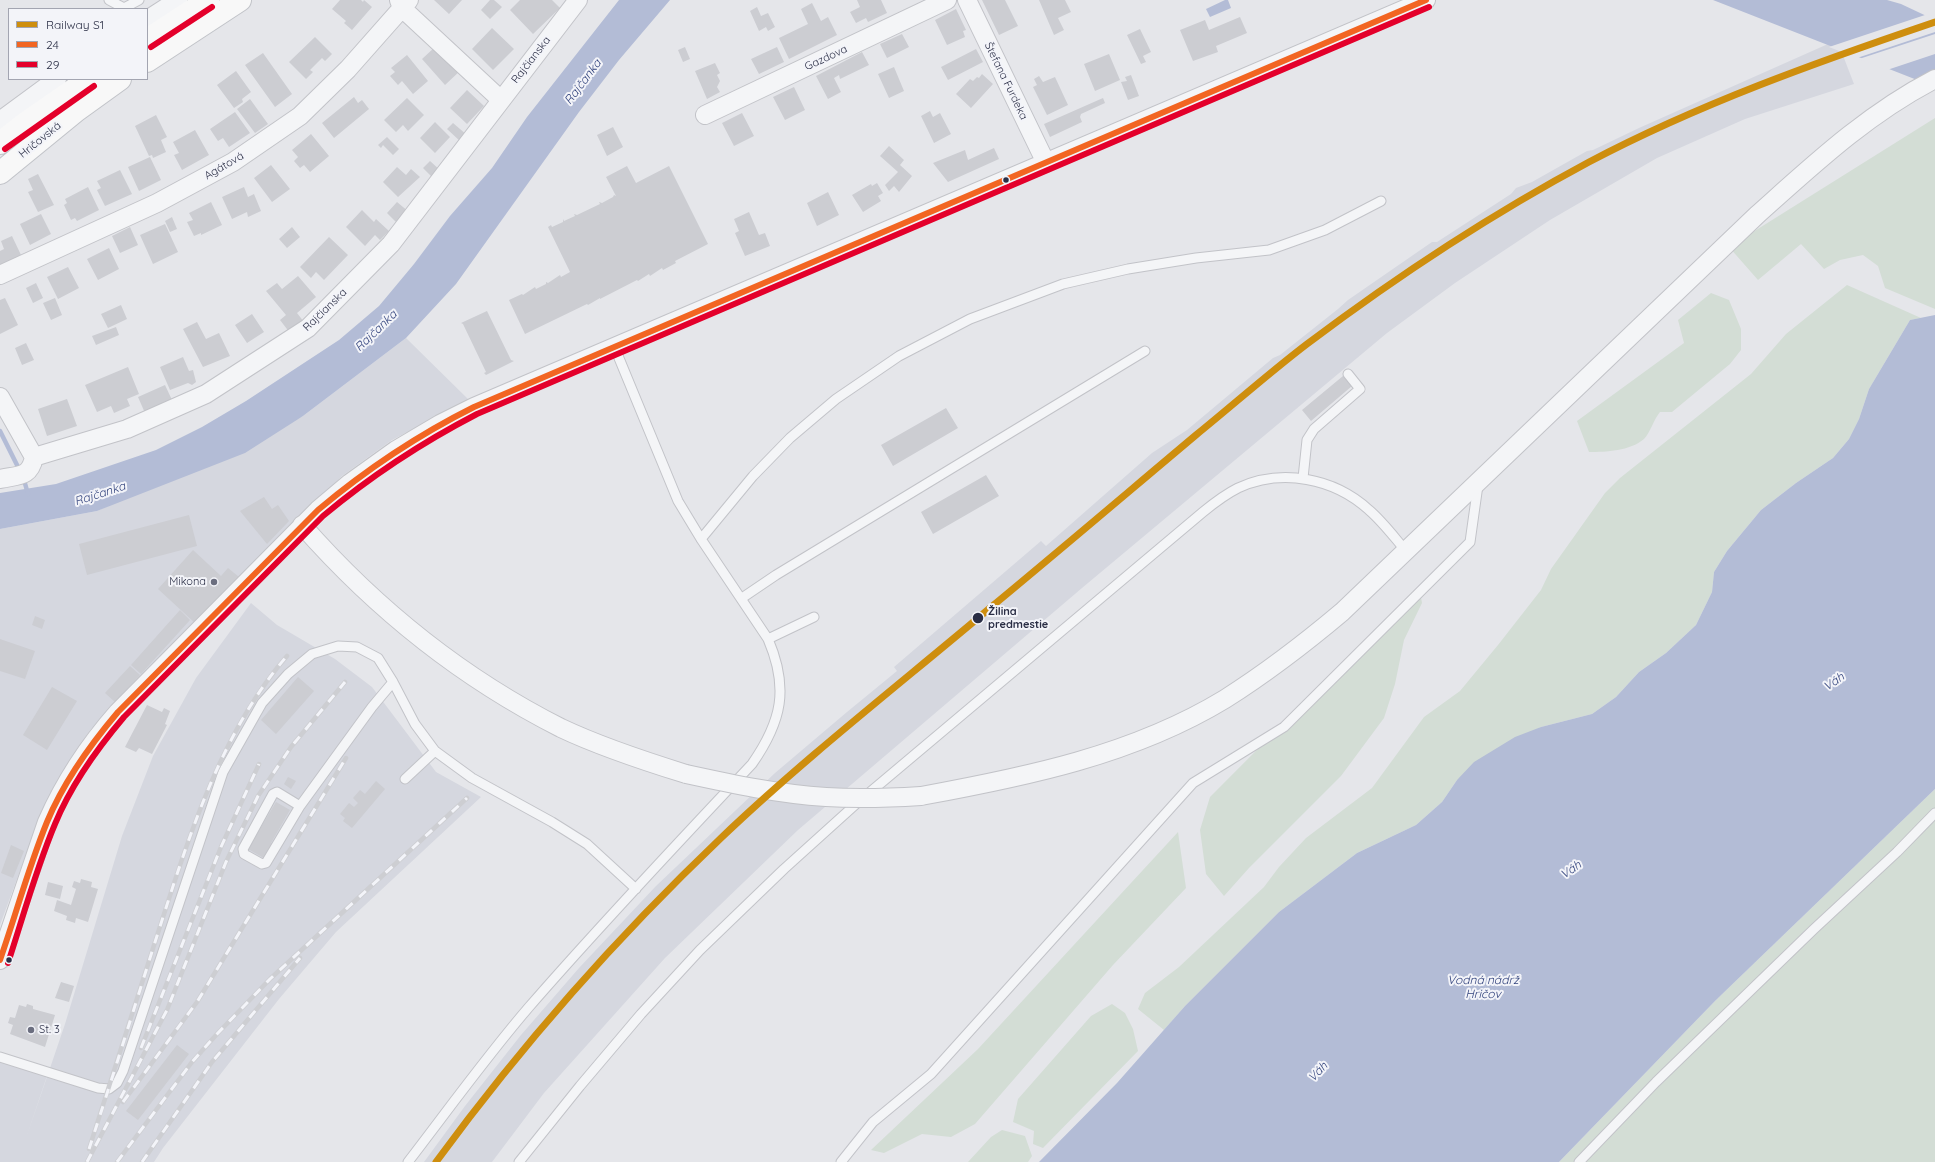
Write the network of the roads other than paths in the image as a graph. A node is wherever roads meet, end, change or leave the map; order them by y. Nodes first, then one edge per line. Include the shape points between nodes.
1 (109, 0) edge
2 (139, 0) edge
3 (178, 0) edge
4 (208, 0) edge
5 (240, 0) edge
6 (578, 0) edge
7 (947, 0) edge
8 (967, 0) edge
9 (1426, 0) edge
10 (403, 3) edge
11 (148, 19) edge
12 (148, 39) edge
13 (148, 60) edge
14 (1935, 79) edge
15 (56, 80) edge
16 (88, 80) edge
17 (119, 80) edge
18 (500, 100) junction
19 (705, 115) dead end
20 (0, 121) edge
21 (0, 143) edge
22 (1046, 163) junction
23 (0, 173) edge
24 (1382, 201) dead end
25 (0, 275) edge
26 (614, 346) junction
27 (1145, 352) dead end
28 (1348, 374) dead end
29 (0, 397) edge
30 (34, 458) junction
31 (1303, 478) junction
32 (0, 479) edge
33 (1478, 484) junction
34 (302, 525) junction
35 (701, 539) junction
36 (1406, 551) junction
37 (742, 598) junction
38 (814, 617) dead end
39 (768, 640) junction
40 (394, 682) junction
41 (434, 751) junction
42 (405, 779) dead end
43 (300, 806) junction
44 (1935, 813) edge
45 (636, 888) junction
46 (0, 960) edge
47 (0, 1057) edge
48 (408, 1162) edge
49 (519, 1162) edge
50 (841, 1162) edge
51 (1579, 1162) edge

1 - 2 lane via 124,8
3 - 11 street
4 - 12 main road
5 - 13 main road
6 - 18 street, Rajčianska
7 - 19 street, Gazdova
8 - 22 street, Štefana Furdeka
9 - 22 street
10 - 18 street
10 - 25 street, Agátová via 348,69 300,116 233,162 157,204
14 - 33 street via 1874,115 1801,175
15 - 20 street
16 - 21 main road, Hričovská
17 - 23 main road, Hričovská via 77,110
18 - 30 street, Rajčianska via 391,244 308,328 206,394 127,429
22 - 26 street
24 - 35 lane via 1325,230 1269,250 1128,269 1063,284 970,319 899,356 836,399 790,438 753,476
26 - 34 street via 440,424 375,464
26 - 35 lane via 678,500
27 - 37 lane
28 - 31 lane via 1360,389 1314,428 1307,440
29 - 30 street
30 - 32 street via 32,468 27,474
31 - 36 lane via 1325,483 1350,495 1370,510
31 - 49 lane via 1278,478 1253,483 1219,499 856,804 700,950 641,1014
33 - 36 street
33 - 50 lane via 1470,542 1284,727 1193,783 932,1074 873,1122
34 - 36 street, bridge via 382,606 424,641 523,708 583,737 643,761 686,774 743,786 826,797 921,796 993,783 1118,749 1224,700 1302,646
34 - 46 street via 118,712 82,756 68,778 47,822
35 - 37 lane
37 - 39 lane
38 - 39 lane
39 - 45 lane via 779,673 780,694 776,719 766,744 752,764
40 - 41 lane via 415,724
40 - 43 lane via 372,707
40 - 47 lane via 378,658 357,647 338,646 312,654 288,674 262,703 223,772 117,1083 109,1089 98,1088
41 - 42 lane
41 - 45 lane via 472,778 587,844
43 - 43 lane via 266,863 262,864 244,854 243,849 273,794 277,792
44 - 51 lane via 1661,1077
45 - 48 lane via 482,1064

